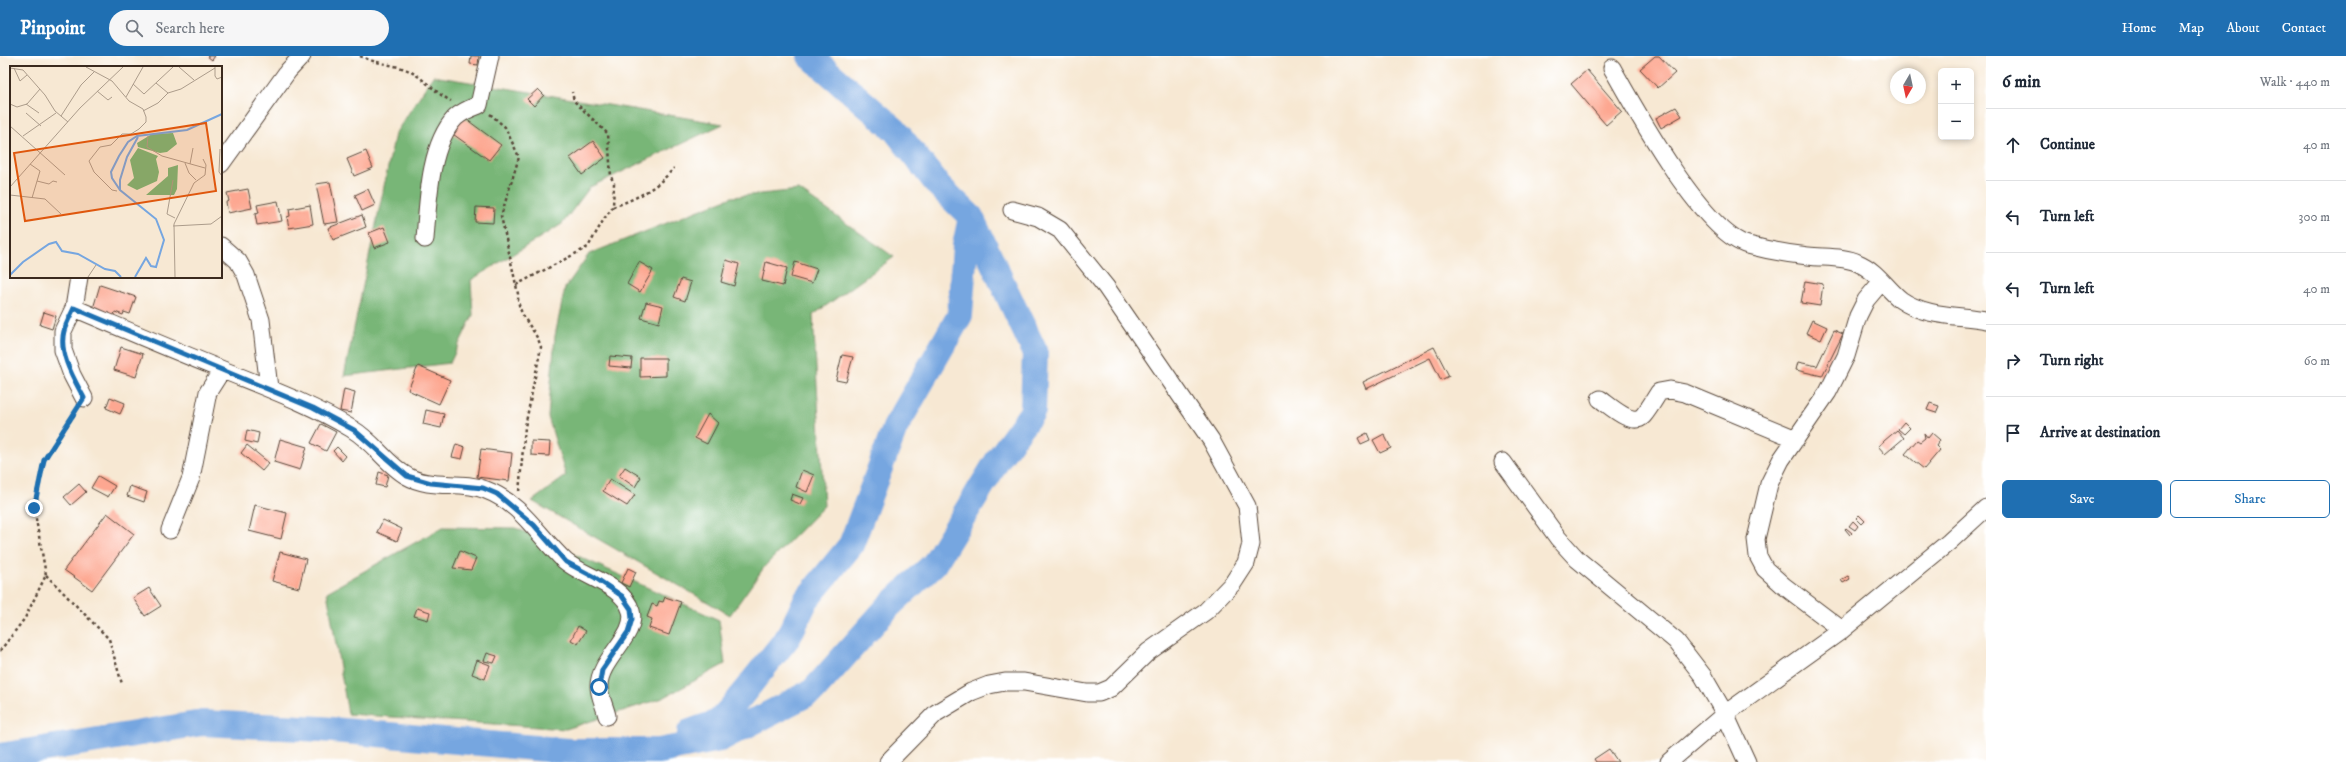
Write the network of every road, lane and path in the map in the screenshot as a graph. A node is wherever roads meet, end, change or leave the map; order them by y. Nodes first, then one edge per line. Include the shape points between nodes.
1 (302, 56) edge
2 (360, 56) edge
3 (490, 56) edge
4 (1612, 68) dead end
5 (572, 92) dead end
6 (473, 107) junction
7 (222, 163) edge
8 (674, 168) dead end
9 (613, 207) junction
10 (1012, 210) dead end
11 (425, 239) dead end
12 (222, 247) edge
13 (79, 278) edge
14 (1882, 281) junction
15 (516, 285) junction
16 (74, 308) junction
17 (1986, 320) edge
18 (222, 370) junction
19 (269, 388) junction
20 (84, 398) joint
21 (1600, 399) dead end
22 (1796, 439) junction
23 (1504, 462) dead end
24 (1986, 508) edge
25 (517, 510) junction
26 (170, 530) dead end
27 (46, 575) junction
28 (1842, 630) junction
29 (0, 651) edge
30 (122, 684) dead end
31 (1724, 714) junction
32 (607, 716) dead end
33 (888, 762) edge
34 (1670, 762) edge
35 (1747, 762) edge

1 - 7 street via 288,70
2 - 6 path via 405,69 438,94
3 - 6 street
4 - 14 street via 1652,140 1685,185 1728,234 1746,244 1806,256 1857,262 1871,269
5 - 9 path via 574,101 608,134 611,177 614,183
6 - 11 street via 455,118 444,135 435,159
6 - 15 path via 505,127 519,157 501,216
8 - 9 path via 652,189 638,198
9 - 15 path via 588,247
10 - 33 street via 1038,217 1060,230 1106,287 1211,440 1247,506 1251,544 1246,563 1233,583 1206,611 1148,652 1111,688 1099,693 1087,693 1024,682 1005,682 983,687 936,713
12 - 19 street via 238,261 246,275 261,320
13 - 16 street
14 - 17 street via 1902,300 1921,309
14 - 22 street via 1866,300 1858,316 1846,356 1828,392
15 - 25 path via 521,315 538,337 541,347 525,427
16 - 18 street
16 - 20 street via 64,331 63,350 72,376
18 - 19 street
18 - 26 street via 208,392 192,478
19 - 25 street via 354,430 407,476 431,483 483,488 497,494
20 - 27 path via 44,460 34,508
21 - 22 street via 1630,418 1638,419 1643,416 1659,392 1670,390 1685,393
22 - 28 street via 1781,460 1769,484 1756,539 1758,556 1765,569 1784,586
23 - 31 street via 1558,538 1577,559 1676,641 1703,676
24 - 28 street via 1949,542
25 - 32 street via 534,525 566,562 622,596 631,609 632,619 628,632 602,670 599,687
27 - 29 path via 25,618
27 - 30 path via 109,639
28 - 31 street
31 - 34 street
31 - 35 street

